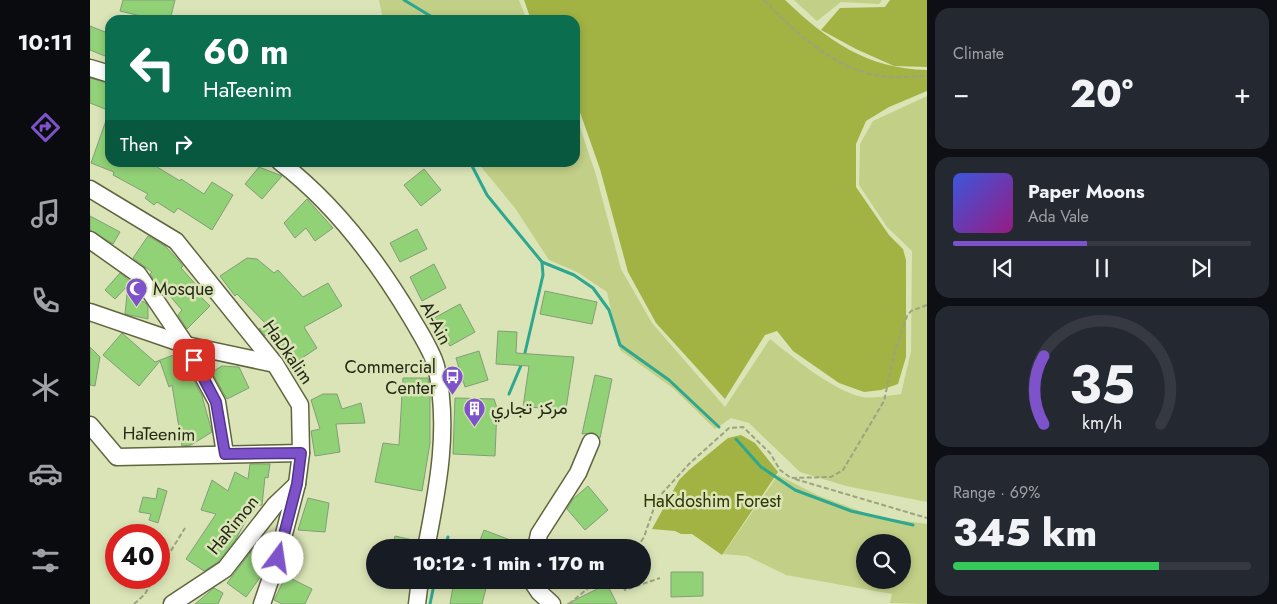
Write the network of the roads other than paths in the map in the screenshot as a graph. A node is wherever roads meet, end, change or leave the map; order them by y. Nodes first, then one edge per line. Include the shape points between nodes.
1 (90, 68) edge
2 (105, 72) edge
3 (285, 167) edge
4 (90, 189) edge
5 (90, 240) edge
6 (90, 312) edge
7 (186, 345) junction
8 (275, 364) junction
9 (90, 425) edge
10 (591, 442) dead end
11 (301, 453) junction
12 (225, 454) junction
13 (297, 484) junction
14 (428, 539) edge
15 (538, 539) edge
16 (419, 589) edge
17 (537, 589) edge
18 (172, 604) edge
19 (262, 604) edge
20 (417, 604) edge
21 (552, 604) edge

1 - 2 street
3 - 14 street, Al-Ain via 348,225 394,290 436,365 442,422 439,475
4 - 8 street, HaDkalim via 176,241
5 - 7 street via 138,274
6 - 7 street
7 - 8 street
7 - 12 street via 216,402
8 - 11 street, HaDkalim via 300,405
9 - 12 street, HaTeenim via 117,457
10 - 15 street via 578,473
11 - 12 street, HaTeenim
11 - 13 street, HaDkalim
13 - 18 street, HaRimon via 275,505 225,569
13 - 19 street, HaDkalim
16 - 20 street
17 - 21 street

